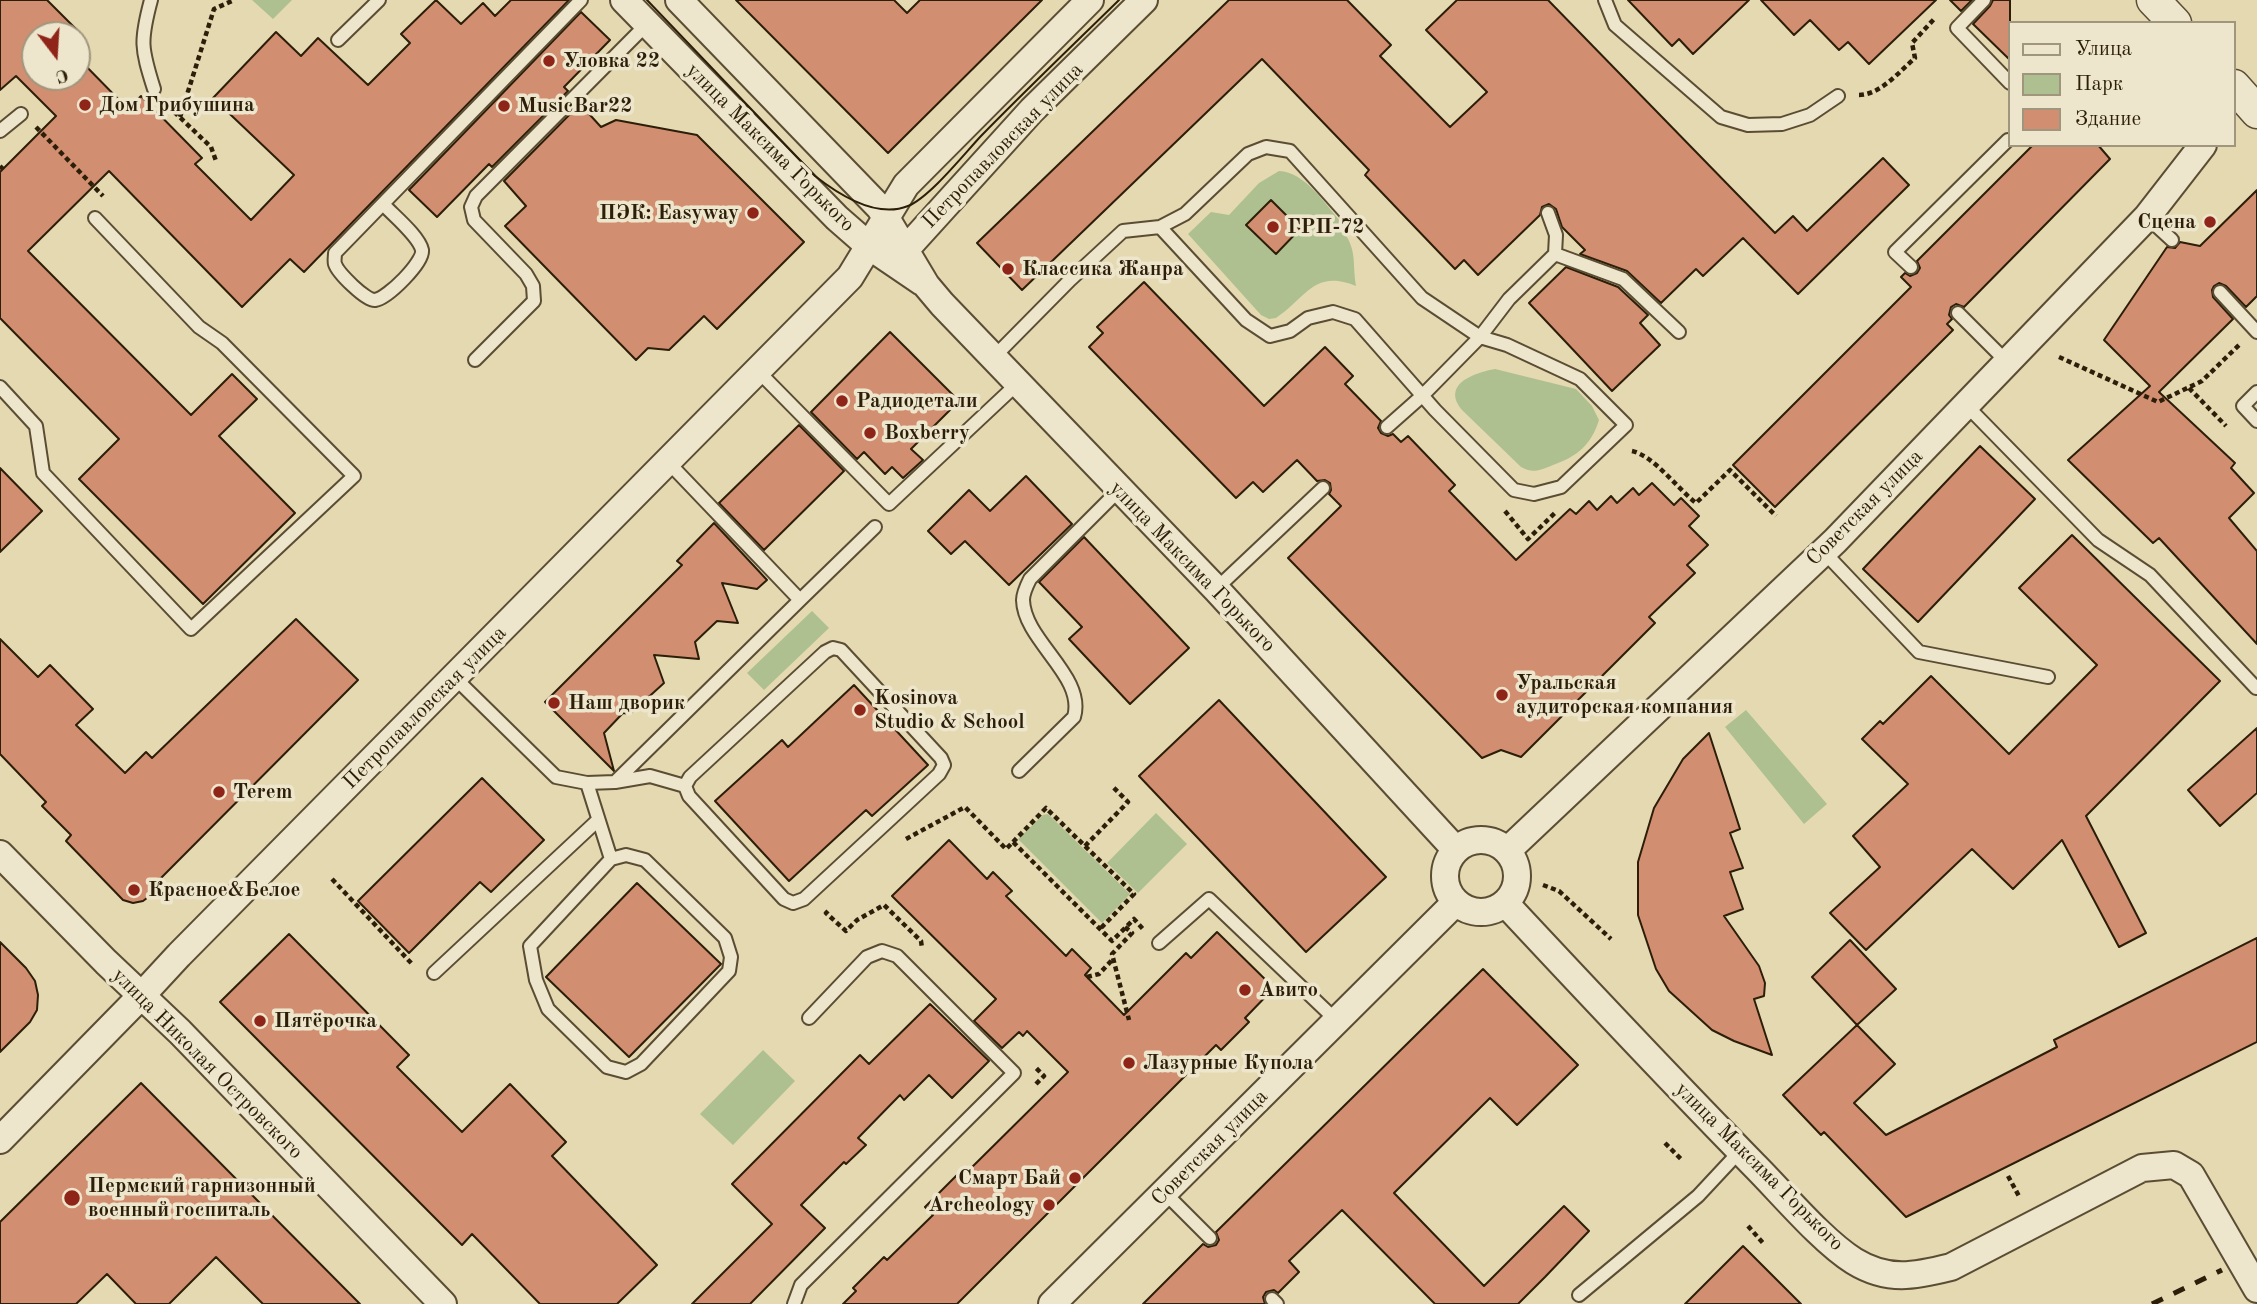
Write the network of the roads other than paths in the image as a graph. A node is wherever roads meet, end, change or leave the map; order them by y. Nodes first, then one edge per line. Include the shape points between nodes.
1 (151, 0) edge
2 (379, 0) edge
3 (581, 0) edge
4 (624, 0) edge
5 (679, 0) edge
6 (1090, 0) edge
7 (1144, 0) edge
8 (1605, 0) edge
9 (1984, 0) edge
10 (2152, 0) edge
11 (2173, 21) edge
12 (647, 24) junction
13 (338, 40) dead end
14 (2008, 81) edge
15 (154, 89) road end
16 (1838, 96) road end
17 (21, 114) dead end
18 (0, 131) edge
19 (2008, 140) dead end
20 (2201, 147) edge
21 (383, 204) junction
22 (1548, 213) dead end
23 (2147, 217) junction
24 (887, 218) junction
25 (99, 222) road end
26 (1160, 227) junction
27 (2172, 240) dead end
28 (887, 251) junction
29 (1555, 254) junction
30 (1911, 267) dead end
31 (2220, 292) dead end
32 (1958, 313) dead end
33 (2256, 331) edge
34 (1679, 332) dead end
35 (1480, 337) junction
36 (993, 358) junction
37 (475, 360) dead end
38 (2007, 362) junction
39 (757, 370) junction
40 (1017, 384) junction
41 (0, 387) edge
42 (2257, 392) edge
43 (1422, 396) junction
44 (1966, 405) junction
45 (2257, 421) edge
46 (1387, 427) dead end
47 (668, 462) junction
48 (1323, 488) dead end
49 (1119, 490) junction
50 (875, 527) dead end
51 (1824, 552) junction
52 (1216, 589) junction
53 (800, 600) junction
54 (2048, 677) dead end
55 (455, 678) junction
56 (2256, 688) edge
57 (1019, 771) dead end
58 (615, 782) junction
59 (587, 783) junction
60 (685, 786) junction
61 (598, 820) junction
62 (1456, 850) junction
63 (1507, 851) junction
64 (0, 854) edge
65 (611, 859) junction
66 (1456, 902) junction
67 (1505, 903) junction
68 (1159, 943) dead end
69 (434, 973) road end
70 (142, 995) junction
71 (809, 1018) dead end
72 (1337, 1021) junction
73 (0, 1140) edge
74 (1740, 1151) junction
75 (1165, 1193) junction
76 (1210, 1238) dead end
77 (2257, 1289) edge
78 (1579, 1295) dead end
79 (443, 1304) edge
80 (794, 1304) edge
81 (1052, 1304) edge

1 - 15 lane via 142,34
2 - 13 lane
3 - 21 lane
4 - 12 street, улица Максима Горького
5 - 24 street, улица Максима Горького
6 - 24 street, Петропавловская улица via 906,185
7 - 28 street, Петропавловская улица
8 - 16 lane via 1615,25 1721,117 1748,125 1782,124 1810,115
9 - 14 lane via 1957,28
10 - 11 street
12 - 28 street, улица Максима Горького via 828,208
12 - 37 lane via 476,196 471,207 474,220 526,274 534,301
17 - 18 lane
19 - 30 lane via 1895,252
20 - 23 street, Советская улица
21 - 21 lane via 335,253 340,273 368,299 376,300 388,295 422,252 418,240
22 - 29 lane via 1556,234
23 - 27 lane
23 - 38 street, Советская улица
24 - 28 street, улица Максима Горького
25 - 41 lane via 199,327 222,343 354,476 191,629 43,473 36,426
26 - 35 lane via 1185,214 1248,154 1266,147 1290,151 1422,298
26 - 36 lane via 1123,231
26 - 43 lane via 1245,320 1270,336 1333,312 1355,319
28 - 36 street, улица Максима Горького via 926,285
28 - 39 street, Петропавловская улица via 850,276
29 - 34 lane via 1623,279
29 - 35 lane via 1509,299
31 - 33 lane
32 - 38 lane
35 - 43 lane
35 - 43 lane via 1580,379 1626,425 1560,487 1534,494 1514,490
36 - 40 street, улица Максима Горького
38 - 44 street, Советская улица
39 - 40 lane via 889,504
39 - 47 street, Петропавловская улица
40 - 49 street, улица Максима Горького
42 - 45 lane via 2243,406
43 - 46 lane
44 - 51 street, Советская улица
44 - 56 lane via 2098,540 2150,575
47 - 53 lane
47 - 55 street, Петропавловская улица
48 - 52 lane
49 - 52 street, улица Максима Горького
49 - 57 lane via 1030,579 1022,597 1026,617 1078,705 1074,717
50 - 53 lane
51 - 54 lane via 1919,652
51 - 63 street, Советская улица
52 - 62 street, улица Максима Горького
53 - 58 lane
55 - 59 lane via 556,777
55 - 70 street, Петропавловская улица
58 - 59 lane
58 - 60 lane via 650,776
59 - 61 lane
60 - 60 lane via 784,899 793,903 804,899 944,765 841,650 833,648
61 - 65 lane
61 - 69 lane
62 - 63 street via 1487,841
62 - 66 street via 1445,876
63 - 67 street via 1517,871
64 - 70 street, улица Николая Островского
65 - 65 lane via 530,946 536,980 548,1009 607,1067 626,1072 641,1064 729,971 731,957 725,938 645,860 626,855
66 - 67 street via 1475,912
66 - 72 street, Советская улица
67 - 74 street, улица Максима Горького
68 - 72 lane via 1209,899
70 - 73 street, Петропавловская улица
70 - 79 street, улица Николая Островского
71 - 80 lane via 867,957 882,951 897,956 1014,1073 801,1286
72 - 75 street, Советская улица
74 - 77 street, улица Максима Горького via 1854,1261 1896,1277 1951,1267 2142,1168 2174,1165 2191,1175
74 - 78 lane via 1698,1196
75 - 76 lane
75 - 81 street, Советская улица

